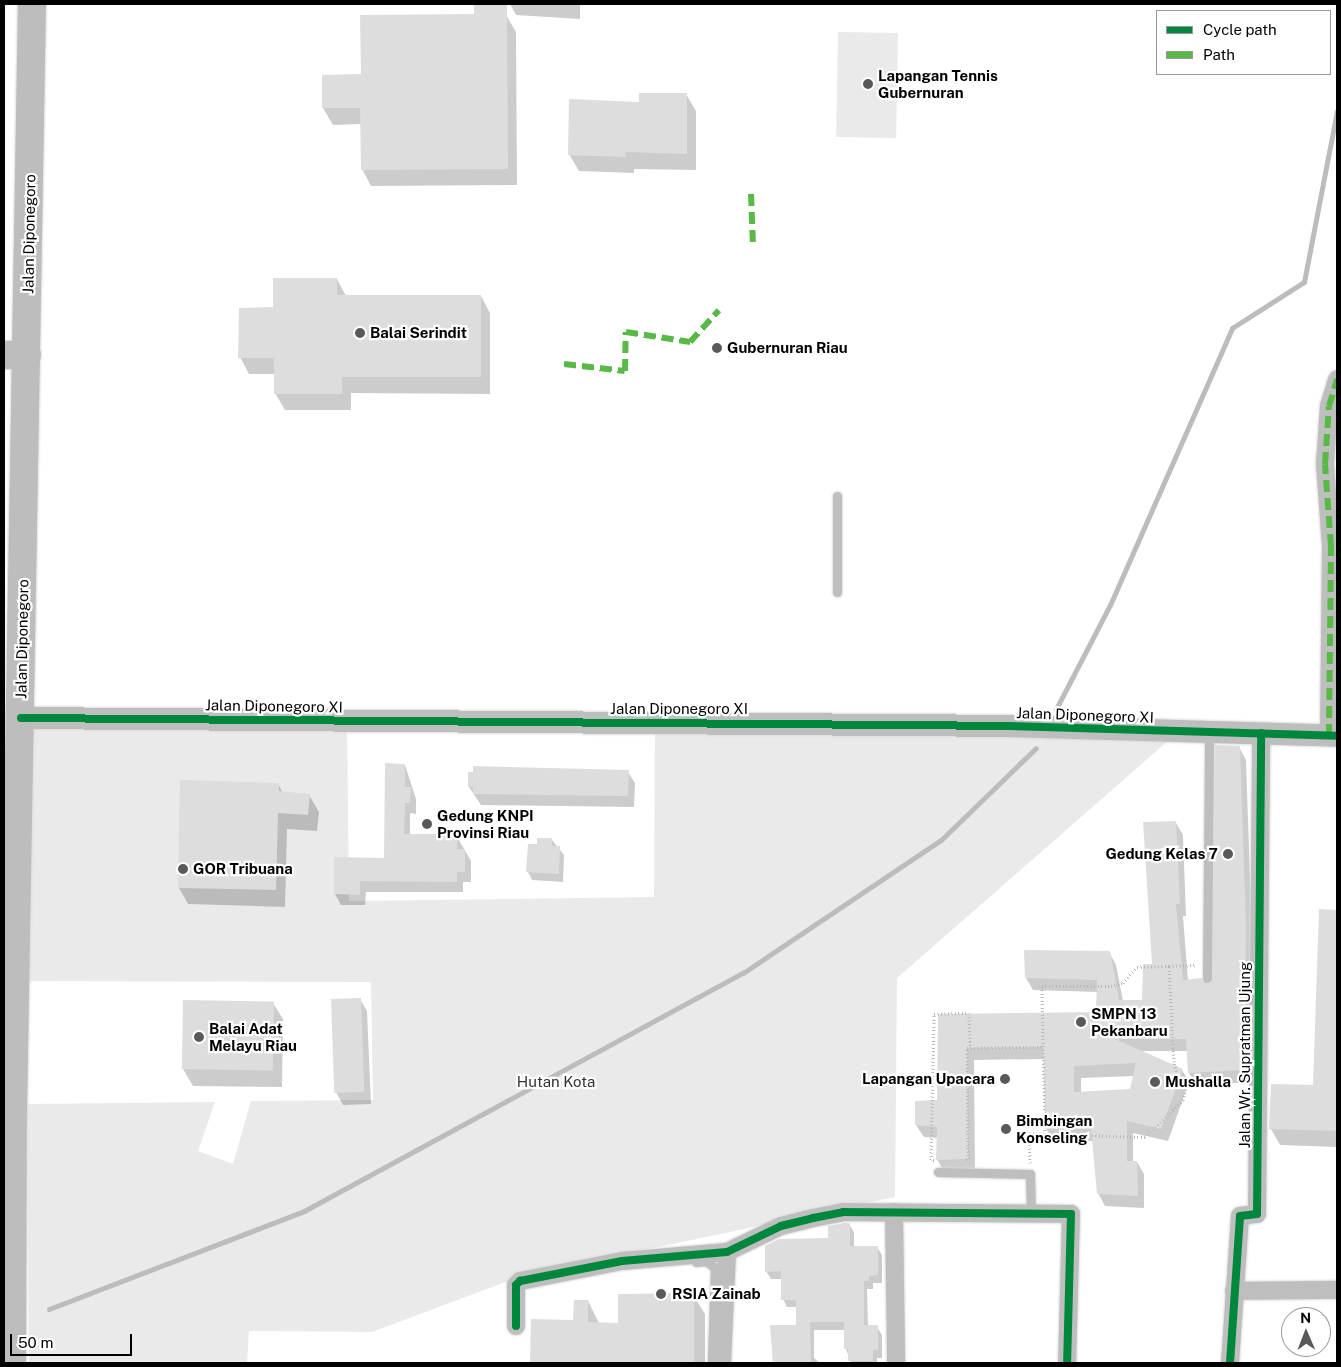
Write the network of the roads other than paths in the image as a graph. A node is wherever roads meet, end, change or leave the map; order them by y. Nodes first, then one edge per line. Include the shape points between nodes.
1 (32, 4) edge
2 (16, 322) edge
3 (15, 355) edge
4 (1337, 379) edge
5 (837, 496) dead end
6 (837, 592) dead end
7 (21, 718) junction
8 (1209, 732) junction
9 (1261, 733) junction
10 (1333, 736) edge
11 (10, 922) edge
12 (1207, 978) dead end
13 (938, 1172) dead end
14 (894, 1212) junction
15 (1031, 1214) junction
16 (727, 1252) junction
17 (676, 1256) junction
18 (1337, 1290) edge
19 (1234, 1291) junction
20 (516, 1326) dead end
21 (12, 1363) edge
22 (715, 1363) edge
23 (722, 1363) edge
24 (896, 1363) edge
25 (1068, 1363) edge
26 (1230, 1363) edge

1 - 2 main road, Jalan Diponegoro
2 - 3 main road, Jalan Diponegoro
3 - 7 main road, Jalan Diponegoro
4 - 10 street via 1329,406 1325,464 1331,546
5 - 6 lane
7 - 8 street, Jalan Diponegoro XI via 1009,726
7 - 11 main road, Jalan Diponegoro
8 - 9 street, Jalan Diponegoro XI
8 - 12 lane
9 - 10 street, Jalan Diponegoro XI
9 - 19 street, Jalan Wr. Supratman Ujung via 1257,1197 1256,1214 1240,1216
11 - 21 main road, Jalan Diponegoro
13 - 15 lane via 1030,1174
14 - 15 street
14 - 16 street via 843,1212 781,1226
14 - 24 street
15 - 25 street via 1071,1214
16 - 17 street
16 - 23 street
17 - 20 street via 517,1282
17 - 22 lane via 686,1263 706,1261 715,1268 712,1360
18 - 19 street
19 - 26 street, Jalan Wr. Supratman Ujung

